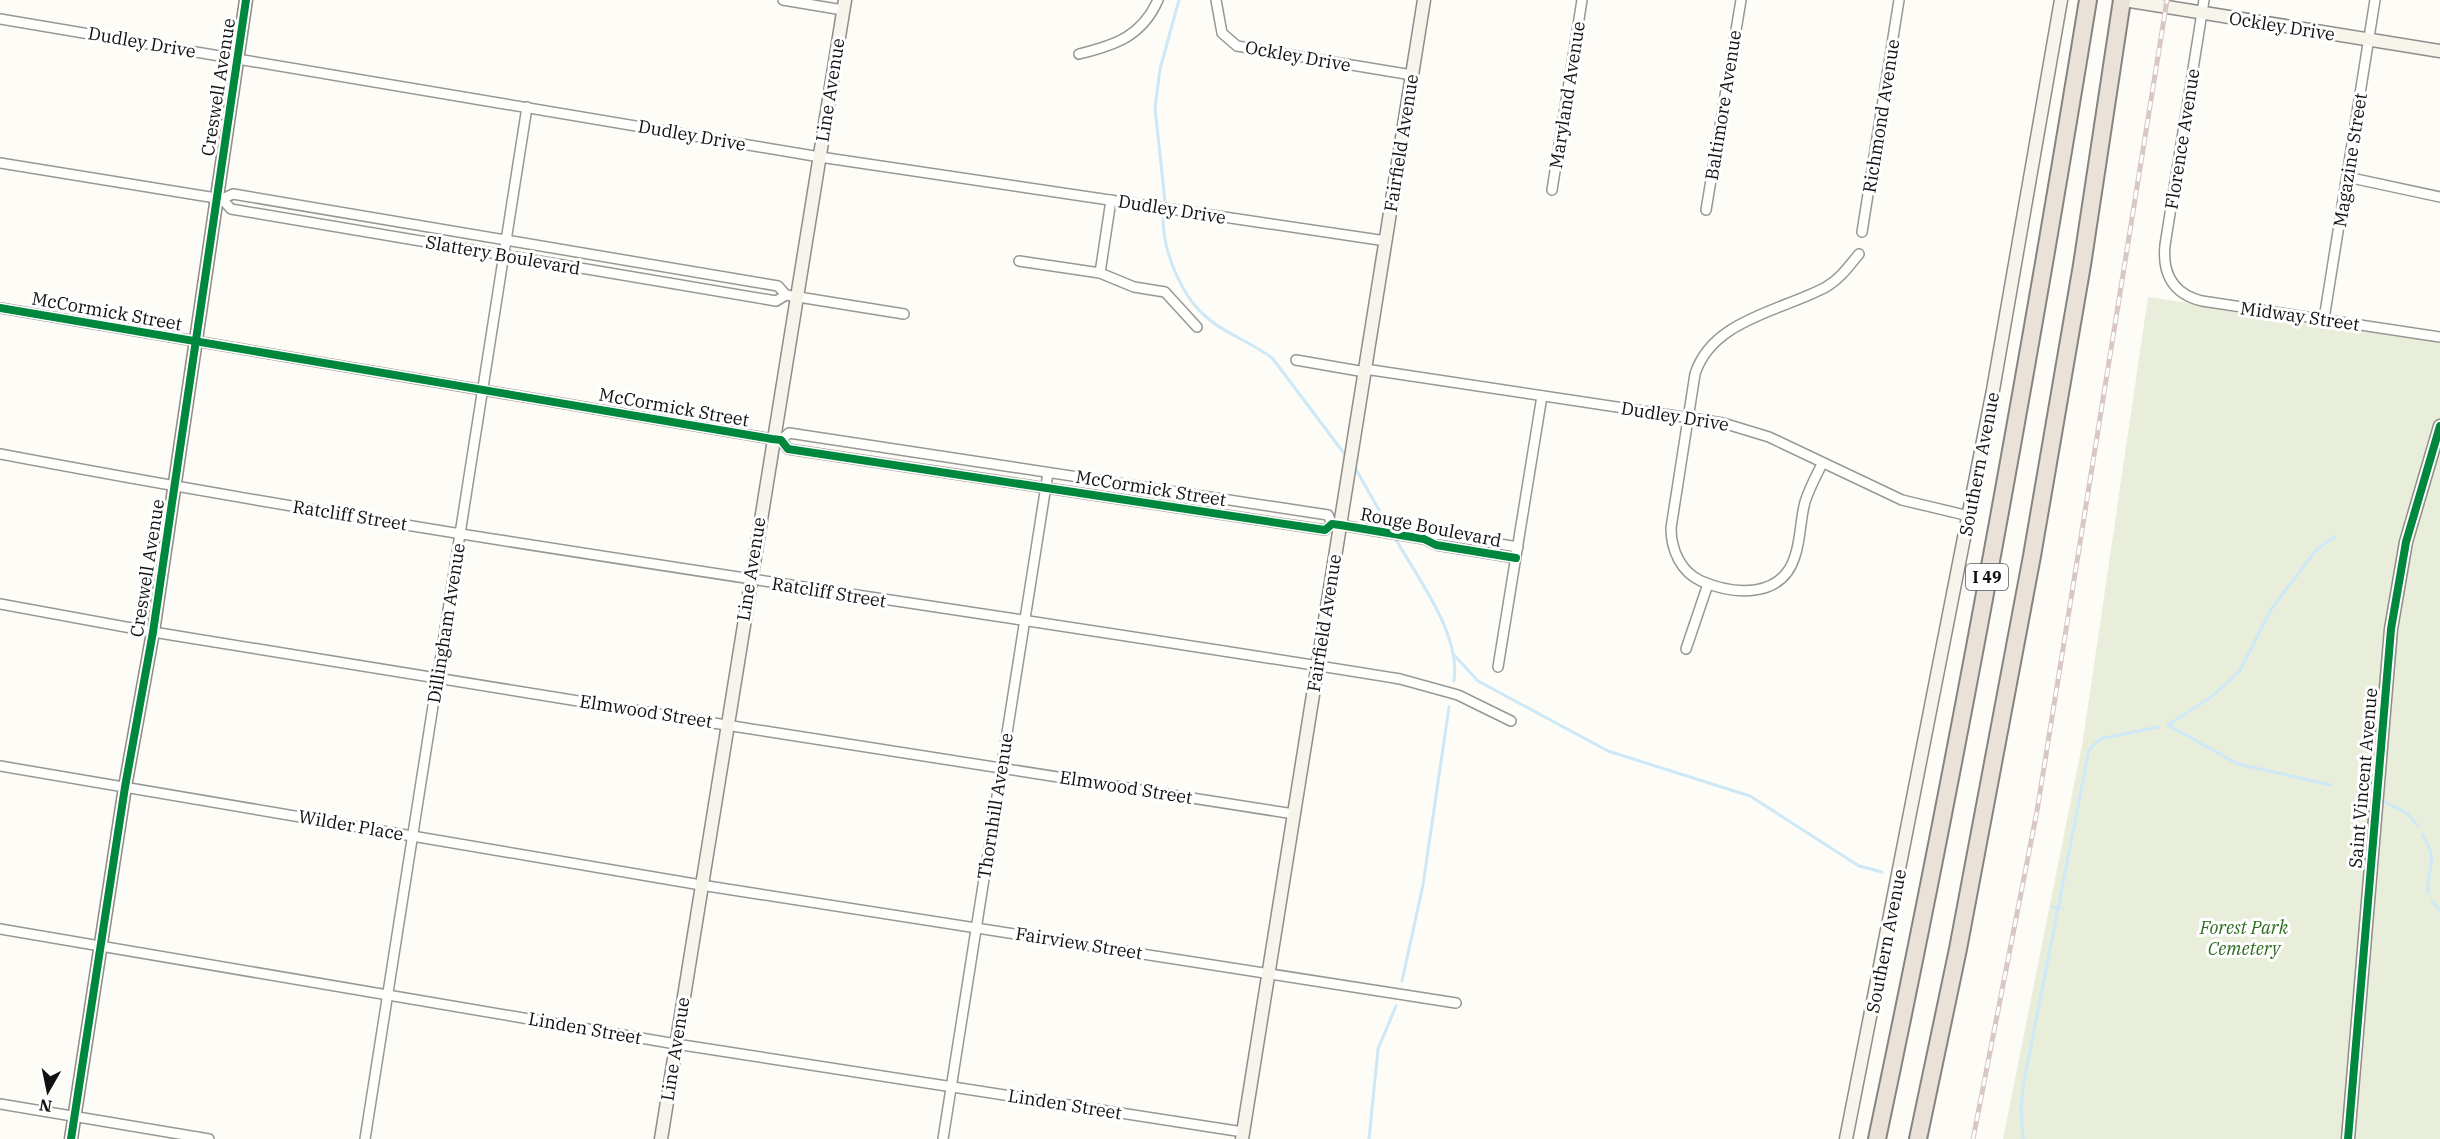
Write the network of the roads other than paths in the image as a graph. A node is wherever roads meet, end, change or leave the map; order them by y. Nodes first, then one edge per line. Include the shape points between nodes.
1 (246, 0) edge
2 (783, 0) edge
3 (1158, 0) edge
4 (1216, 0) edge
5 (1424, 0) edge
6 (1582, 0) edge
7 (1741, 0) edge
8 (1899, 0) edge
9 (2061, 0) edge
10 (2123, 0) edge
11 (2204, 0) edge
12 (2375, 0) edge
13 (844, 5) edge
14 (2086, 7) edge
15 (2202, 13) junction
16 (0, 19) edge
17 (2370, 40) junction
18 (2440, 51) edge
19 (1079, 54) dead end
20 (237, 58) junction
21 (1412, 75) junction
22 (527, 107) junction
23 (820, 157) junction
24 (0, 163) edge
25 (2347, 177) junction
26 (1552, 190) dead end
27 (2440, 197) edge
28 (219, 199) junction
29 (1111, 200) junction
30 (1706, 210) dead end
31 (1862, 232) dead end
32 (506, 239) junction
33 (1386, 241) junction
34 (504, 255) junction
35 (1859, 255) dead end
36 (1019, 261) dead end
37 (1100, 273) junction
38 (2169, 279) joint
39 (791, 296) junction
40 (0, 308) edge
41 (904, 314) dead end
42 (2324, 319) junction
43 (1197, 327) dead end
44 (2440, 337) edge
45 (195, 341) junction
46 (1296, 360) dead end
47 (1365, 370) junction
48 (484, 390) junction
49 (1542, 396) junction
50 (1689, 417) junction
51 (2440, 426) edge
52 (777, 440) junction
53 (910, 452) junction
54 (0, 454) edge
55 (1822, 464) junction
56 (908, 466) junction
57 (1048, 473) junction
58 (174, 487) junction
59 (1045, 487) junction
60 (1198, 496) junction
61 (1196, 510) junction
62 (1969, 516) junction
63 (1336, 525) junction
64 (460, 533) junction
65 (1425, 539) junction
66 (1518, 547) junction
67 (1516, 558) junction
68 (749, 580) junction
69 (1708, 584) junction
70 (0, 604) edge
71 (1025, 622) junction
72 (153, 632) junction
73 (1686, 649) dead end
74 (1317, 666) junction
75 (1498, 667) dead end
76 (438, 676) junction
77 (1511, 721) dead end
78 (726, 725) junction
79 (0, 766) edge
80 (1002, 768) junction
81 (125, 787) junction
82 (1294, 814) junction
83 (412, 836) junction
84 (701, 885) junction
85 (975, 927) junction
86 (0, 929) edge
87 (101, 946) junction
88 (1269, 973) junction
89 (388, 994) junction
90 (1456, 1003) dead end
91 (676, 1044) junction
92 (951, 1086) junction
93 (0, 1104) edge
94 (75, 1116) junction
95 (1242, 1135) edge
96 (1919, 1136) edge
97 (71, 1139) edge
98 (209, 1139) edge
99 (365, 1139) edge
100 (661, 1139) edge
101 (943, 1139) edge
102 (1846, 1139) edge
103 (1876, 1139) edge
104 (2348, 1139) edge

1 - 20 street, Creswell Avenue
2 - 13 street
3 - 19 street via 1151,15 1129,37 1115,45
4 - 21 street, Ockley Drive via 1222,33 1237,46
5 - 21 street, Fairfield Avenue
6 - 26 street, Maryland Avenue
7 - 30 street, Baltimore Avenue
8 - 31 street, Richmond Avenue
9 - 62 street, Southern Avenue
10 - 15 street, Ockley Drive
10 - 96 highway, I 49 via 2036,532
11 - 15 street, Florence Avenue
12 - 17 street, Magazine Street
13 - 23 street, Line Avenue
14 - 103 highway, I 49 via 2021,396
15 - 17 street, Ockley Drive
15 - 38 street, Florence Avenue via 2165,245 2164,267
16 - 20 street, Dudley Drive
17 - 18 street, Ockley Drive
17 - 25 street, Magazine Street
20 - 22 street, Dudley Drive
20 - 28 street, Creswell Avenue
21 - 33 street, Fairfield Avenue
22 - 23 street, Dudley Drive
22 - 32 street, Dillingham Avenue
23 - 29 street, Dudley Drive
23 - 39 street, Line Avenue
24 - 28 street, Slattery Boulevard
25 - 27 street
25 - 42 street, Magazine Street
28 - 32 street, Slattery Boulevard via 233,194
28 - 34 street, Slattery Boulevard via 231,209
28 - 45 street, Creswell Avenue
29 - 33 street, Dudley Drive
29 - 37 street
32 - 34 street, Dillingham Avenue
32 - 39 street, Slattery Boulevard via 778,286
33 - 47 street, Fairfield Avenue
34 - 39 street, Slattery Boulevard via 776,301
34 - 48 street, Dillingham Avenue
35 - 50 street via 1827,286 1717,338 1699,360
36 - 37 street
37 - 43 street via 1134,287 1165,292
38 - 42 street, Midway Street via 2182,294 2194,299
39 - 41 street, Slattery Boulevard
39 - 52 street, Line Avenue
40 - 45 street, McCormick Street
42 - 44 street, Midway Street
45 - 48 street, McCormick Street
45 - 58 street, Creswell Avenue
46 - 47 street, Dudley Drive
47 - 49 street, Dudley Drive
47 - 63 street, Fairfield Avenue
48 - 52 street, McCormick Street
48 - 64 street, Dillingham Avenue
49 - 50 street, Dudley Drive
49 - 66 street
50 - 55 street, Dudley Drive via 1760,434
50 - 69 street via 1672,516 1672,541 1682,566
51 - 104 street, Saint Vincent Avenue via 2406,542 2391,629
52 - 53 street, McCormick Street via 789,433
52 - 56 street, McCormick Street via 788,449
52 - 68 street, Line Avenue
53 - 56 street
53 - 57 street, McCormick Street
54 - 58 street, Ratcliff Street
55 - 62 street, Dudley Drive via 1902,500
55 - 69 street via 1808,494 1796,553 1787,572 1770,586 1750,591
56 - 59 street, McCormick Street
57 - 59 street, Thornhill Avenue
57 - 60 street, McCormick Street
58 - 64 street, Ratcliff Street
58 - 72 street, Creswell Avenue
59 - 61 street, McCormick Street
59 - 71 street, Thornhill Avenue
60 - 61 street
60 - 63 street, McCormick Street via 1328,515
61 - 63 street, McCormick Street via 1325,530
62 - 102 street, Southern Avenue
63 - 65 street, Rouge Boulevard
63 - 74 street, Fairfield Avenue
64 - 68 street, Ratcliff Street
64 - 76 street, Dillingham Avenue
65 - 66 street, Rouge Boulevard via 1436,534
65 - 67 street, Rouge Boulevard via 1436,545
66 - 67 street
67 - 75 street
68 - 71 street, Ratcliff Street
68 - 78 street, Line Avenue
69 - 73 street
70 - 72 street, Elmwood Street
71 - 74 street, Ratcliff Street
71 - 80 street, Thornhill Avenue
72 - 76 street, Elmwood Street
72 - 81 street, Creswell Avenue
74 - 77 street, Ratcliff Street via 1432,687
74 - 82 street, Fairfield Avenue
76 - 78 street, Elmwood Street
76 - 83 street, Dillingham Avenue
78 - 80 street, Elmwood Street
78 - 84 street, Line Avenue
79 - 81 street, Wilder Place
80 - 82 street, Elmwood Street
80 - 85 street, Thornhill Avenue
81 - 83 street, Wilder Place
81 - 87 street, Creswell Avenue
82 - 88 street, Fairfield Avenue
83 - 84 street, Wilder Place
83 - 89 street, Dillingham Avenue
84 - 85 street, Fairview Street
84 - 91 street, Line Avenue
85 - 88 street, Fairview Street
85 - 92 street, Thornhill Avenue
86 - 87 street, Linden Street
87 - 89 street, Linden Street
87 - 94 street, Creswell Avenue
88 - 90 street, Fairview Street
88 - 95 street, Fairfield Avenue
89 - 91 street, Linden Street
89 - 99 street, Dillingham Avenue
91 - 92 street, Linden Street
91 - 100 street, Line Avenue
92 - 95 street, Linden Street
92 - 101 street, Thornhill Avenue
93 - 94 street
94 - 97 street, Creswell Avenue
94 - 98 street

